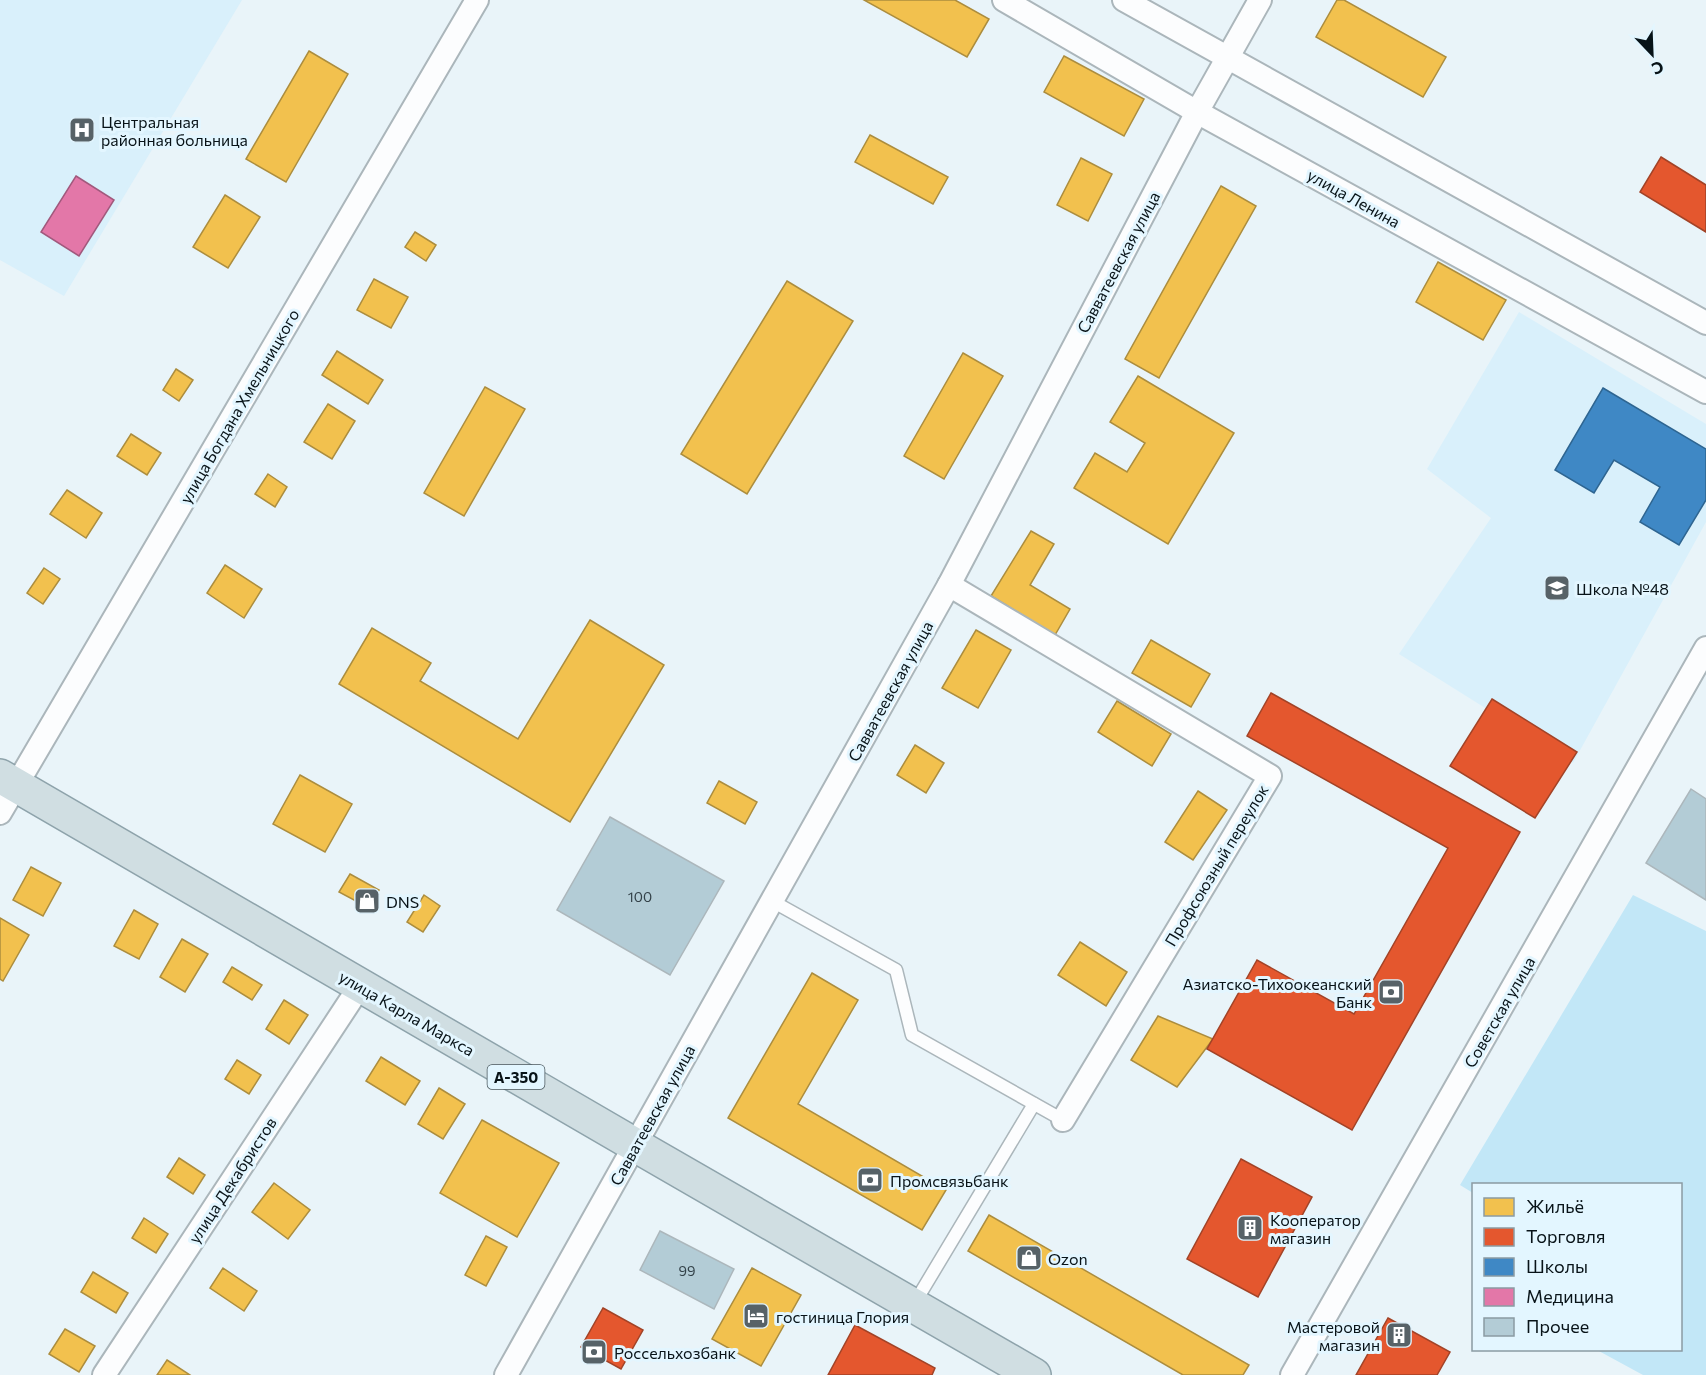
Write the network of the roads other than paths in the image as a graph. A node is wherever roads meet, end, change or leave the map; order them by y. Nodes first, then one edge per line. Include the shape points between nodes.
1 (477, 0) edge
2 (1004, 0) edge
3 (1124, 0) edge
4 (1260, 0) edge
5 (1226, 58) junction
6 (1197, 112) junction
7 (1706, 323) edge
8 (1706, 392) edge
9 (949, 585) junction
10 (1706, 648) edge
11 (8, 780) edge
12 (0, 813) edge
13 (771, 901) junction
14 (360, 986) junction
15 (1034, 1104) junction
16 (1063, 1120) joint
17 (635, 1145) junction
18 (914, 1305) junction
19 (104, 1375) edge
20 (506, 1375) edge
21 (1034, 1375) edge
22 (1292, 1375) edge

1 - 11 street, улица Богдана Хмельницкого
2 - 6 street, улица Ленина
3 - 5 street
4 - 5 street, Савватеевская улица
5 - 6 street, Савватеевская улица
5 - 7 street
6 - 8 street, улица Ленина
6 - 9 street, Савватеевская улица
9 - 13 street, Савватеевская улица
9 - 16 street, Профсоюзный переулок via 1270,776
10 - 22 street, Советская улица
11 - 12 street, улица Богдана Хмельницкого
11 - 14 highway, улица Карла Маркса / А-350
13 - 15 lane via 896,970 912,1035
13 - 17 street, Савватеевская улица
14 - 17 highway, улица Карла Маркса / А-350
14 - 19 street, улица Декабристов
15 - 16 lane
15 - 18 lane
17 - 18 highway, улица Карла Маркса / А-350
17 - 20 street, Савватеевская улица
18 - 21 highway, улица Карла Маркса / А-350

